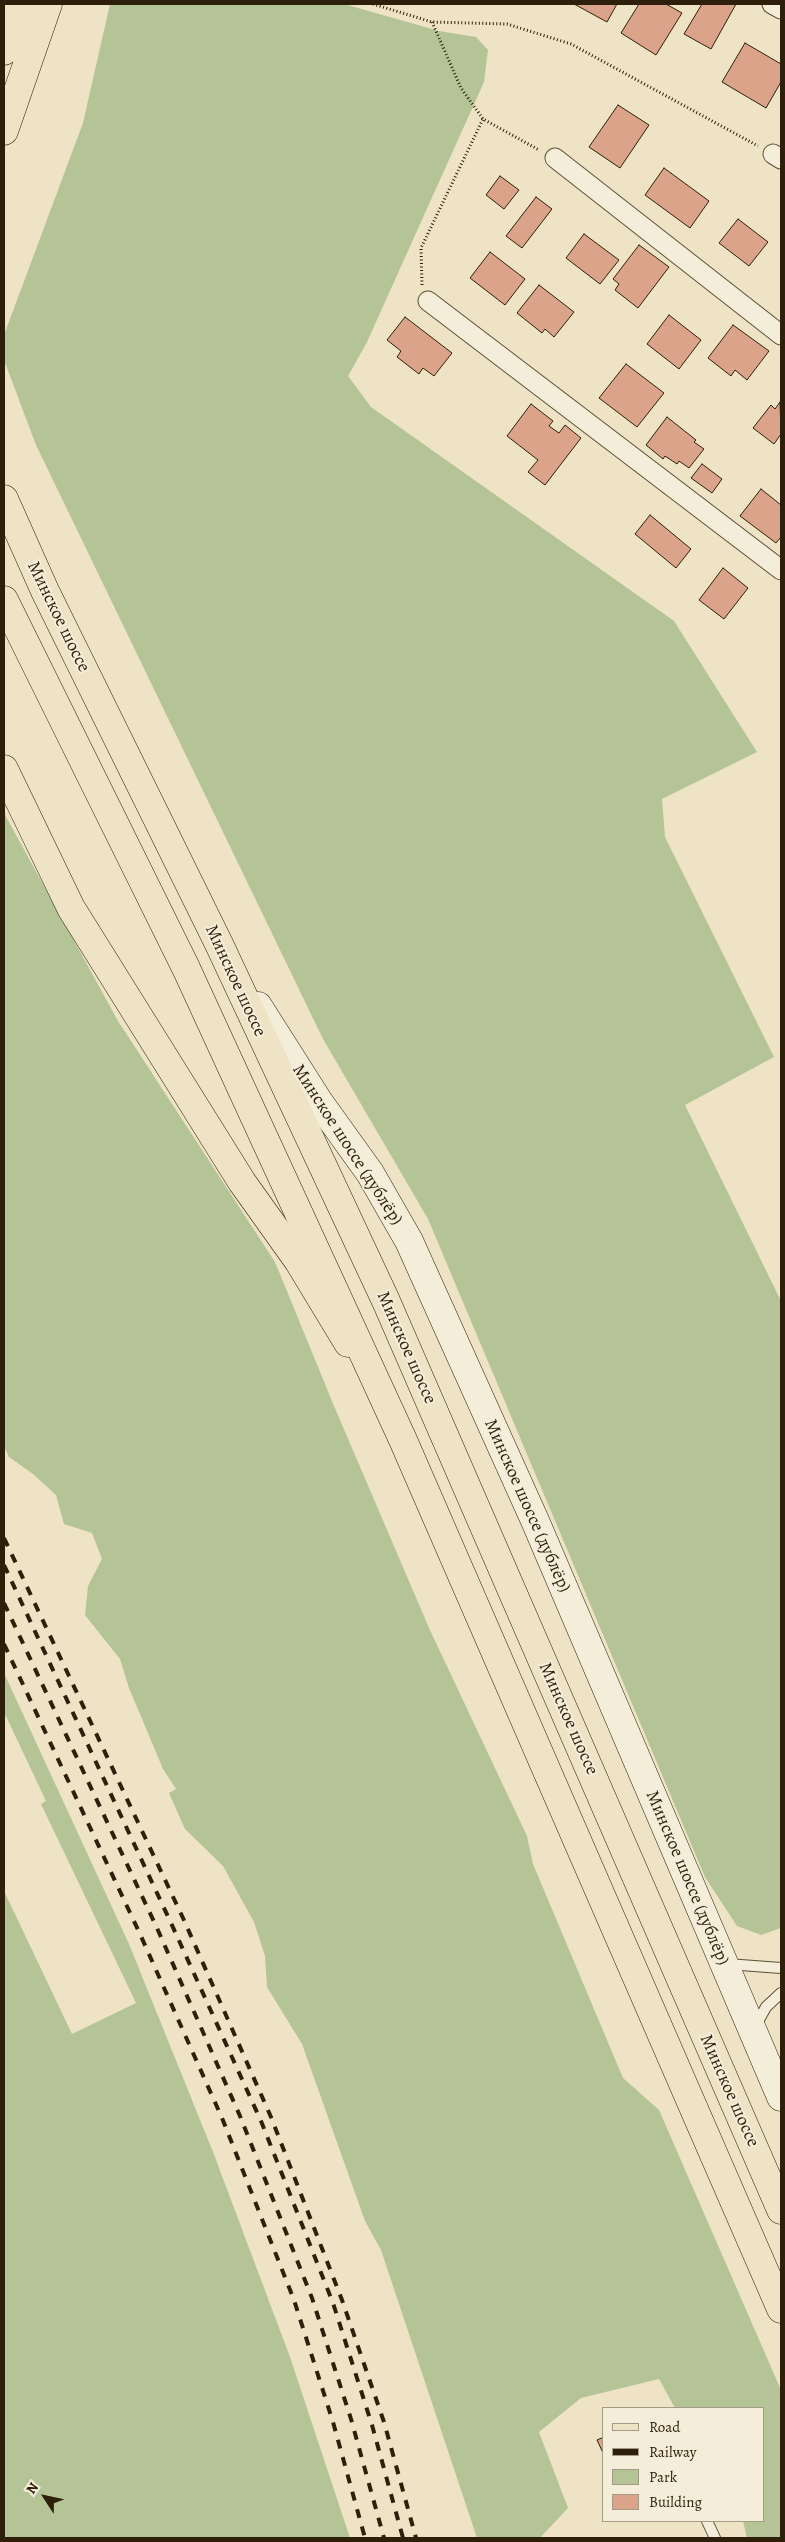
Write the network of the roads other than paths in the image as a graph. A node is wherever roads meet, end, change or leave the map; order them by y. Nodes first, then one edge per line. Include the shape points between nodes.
1 (20, 4) edge
2 (48, 4) edge
3 (772, 4) edge
4 (781, 9) edge
5 (4, 51) edge
6 (4, 131) edge
7 (556, 158) road end
8 (428, 301) road end
9 (781, 335) edge
10 (4, 499) edge
11 (781, 570) edge
12 (4, 600) edge
13 (4, 768) edge
14 (219, 944) junction
15 (403, 1440) junction
16 (724, 1964) junction
17 (781, 1968) edge
18 (781, 1993) edge
19 (753, 2033) junction
20 (781, 2097) edge
21 (781, 2210) edge
22 (781, 2309) edge
23 (707, 2522) edge
24 (715, 2538) edge

1 - 5 main road
2 - 6 main road
3 - 4 street
7 - 9 street
8 - 11 street
10 - 14 main road, Минское шоссе via 45,590
12 - 15 main road via 186,968
13 - 15 main road via 71,908 242,1182 299,1262
14 - 16 main road, Минское шоссе (дублёр) via 319,1102 370,1173 408,1241 536,1523
14 - 21 main road, Минское шоссе via 386,1301
15 - 22 main road
16 - 17 lane
16 - 19 main road, Минское шоссе (дублёр)
18 - 19 lane via 766,2006
19 - 20 main road, Минское шоссе (дублёр)
23 - 24 lane

